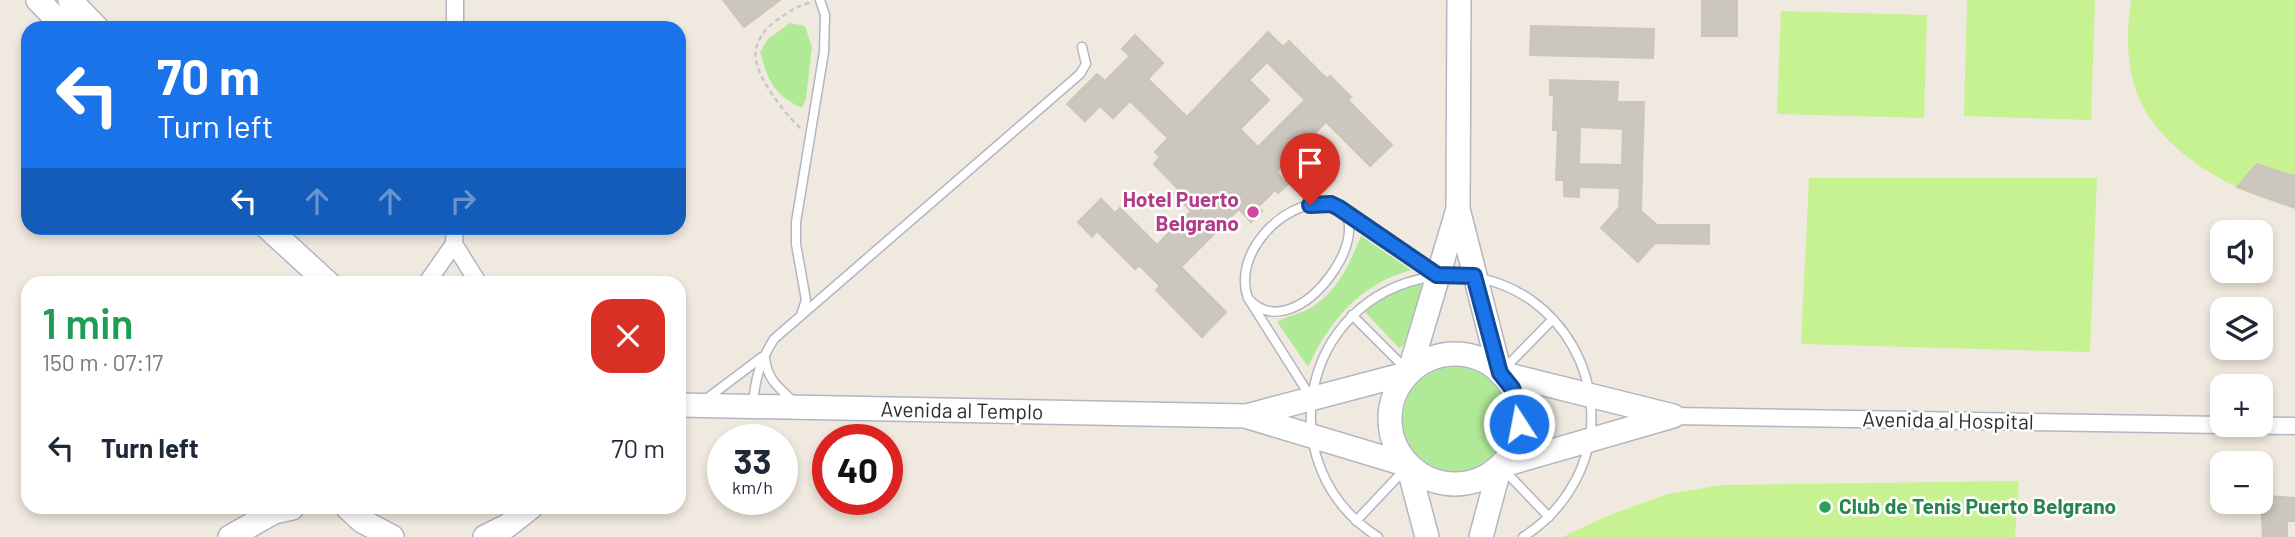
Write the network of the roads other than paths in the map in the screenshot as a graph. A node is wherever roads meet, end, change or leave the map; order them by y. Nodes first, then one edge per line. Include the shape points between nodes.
1 (38, 0) edge
2 (70, 0) edge
3 (455, 0) edge
4 (1459, 0) edge
5 (820, 1) edge
6 (58, 21) edge
7 (90, 21) edge
8 (455, 21) edge
9 (1082, 47) dead end
10 (1339, 208) junction
11 (1458, 209) junction
12 (278, 235) edge
13 (454, 236) edge
14 (1437, 275) junction
15 (321, 276) edge
16 (431, 276) edge
17 (475, 276) edge
18 (1474, 276) junction
19 (1248, 298) junction
20 (1352, 315) junction
21 (802, 316) junction
22 (1553, 319) junction
23 (764, 355) junction
24 (1409, 373) junction
25 (1500, 373) junction
26 (1590, 396) junction
27 (1311, 399) junction
28 (688, 405) edge
29 (752, 407) junction
30 (801, 408) junction
31 (1245, 416) junction
32 (1673, 416) junction
33 (2210, 425) edge
34 (2273, 426) edge
35 (2295, 426) edge
36 (1311, 436) junction
37 (1590, 440) junction
38 (1408, 465) junction
39 (1500, 466) junction
40 (272, 514) edge
41 (354, 514) edge
42 (522, 514) edge
43 (1549, 517) junction
44 (1356, 521) junction
45 (230, 537) edge
46 (393, 537) edge
47 (485, 537) edge
48 (1378, 537) edge
49 (1427, 537) edge
50 (1481, 537) edge
51 (1523, 537) edge

1 - 6 street
2 - 7 street
3 - 8 street
4 - 11 street
5 - 21 lane via 825,15 824,52 796,222 806,300
9 - 21 lane via 1086,64 1080,74
10 - 14 lane
10 - 19 lane via 1321,203 1299,208 1270,229 1245,271
10 - 19 lane via 1350,232 1344,254 1324,285 1296,306 1282,310 1262,309
11 - 14 street
11 - 18 street
12 - 15 street
13 - 16 street
13 - 17 street
14 - 18 lane
14 - 20 lane via 1381,293
14 - 24 street
18 - 22 lane via 1509,287
18 - 25 street
19 - 27 lane
20 - 24 lane
20 - 27 lane via 1327,348
21 - 23 lane via 774,339
22 - 25 lane
22 - 26 lane via 1576,352
23 - 28 lane
23 - 29 lane via 755,378
23 - 30 lane via 766,372 775,385
24 - 25 street via 1435,357 1455,354 1484,361
24 - 27 street
24 - 38 street via 1395,394 1390,419 1394,444
25 - 26 street
25 - 39 street via 1512,388 1520,415 1515,443
26 - 32 street
26 - 37 lane
27 - 31 street
27 - 36 lane
28 - 29 street, Avenida al Templo
29 - 30 street, Avenida al Templo
30 - 31 street, Avenida al Templo
31 - 36 street
32 - 33 street, Avenida al Hospital
32 - 37 street
34 - 35 street
36 - 38 street
36 - 44 lane via 1329,488
37 - 39 street
37 - 43 lane via 1573,486
38 - 39 street via 1427,479 1458,485 1480,479
38 - 44 lane
38 - 49 street
39 - 43 lane
39 - 50 street
40 - 45 street
41 - 46 street
42 - 47 street
43 - 51 lane
44 - 48 lane

